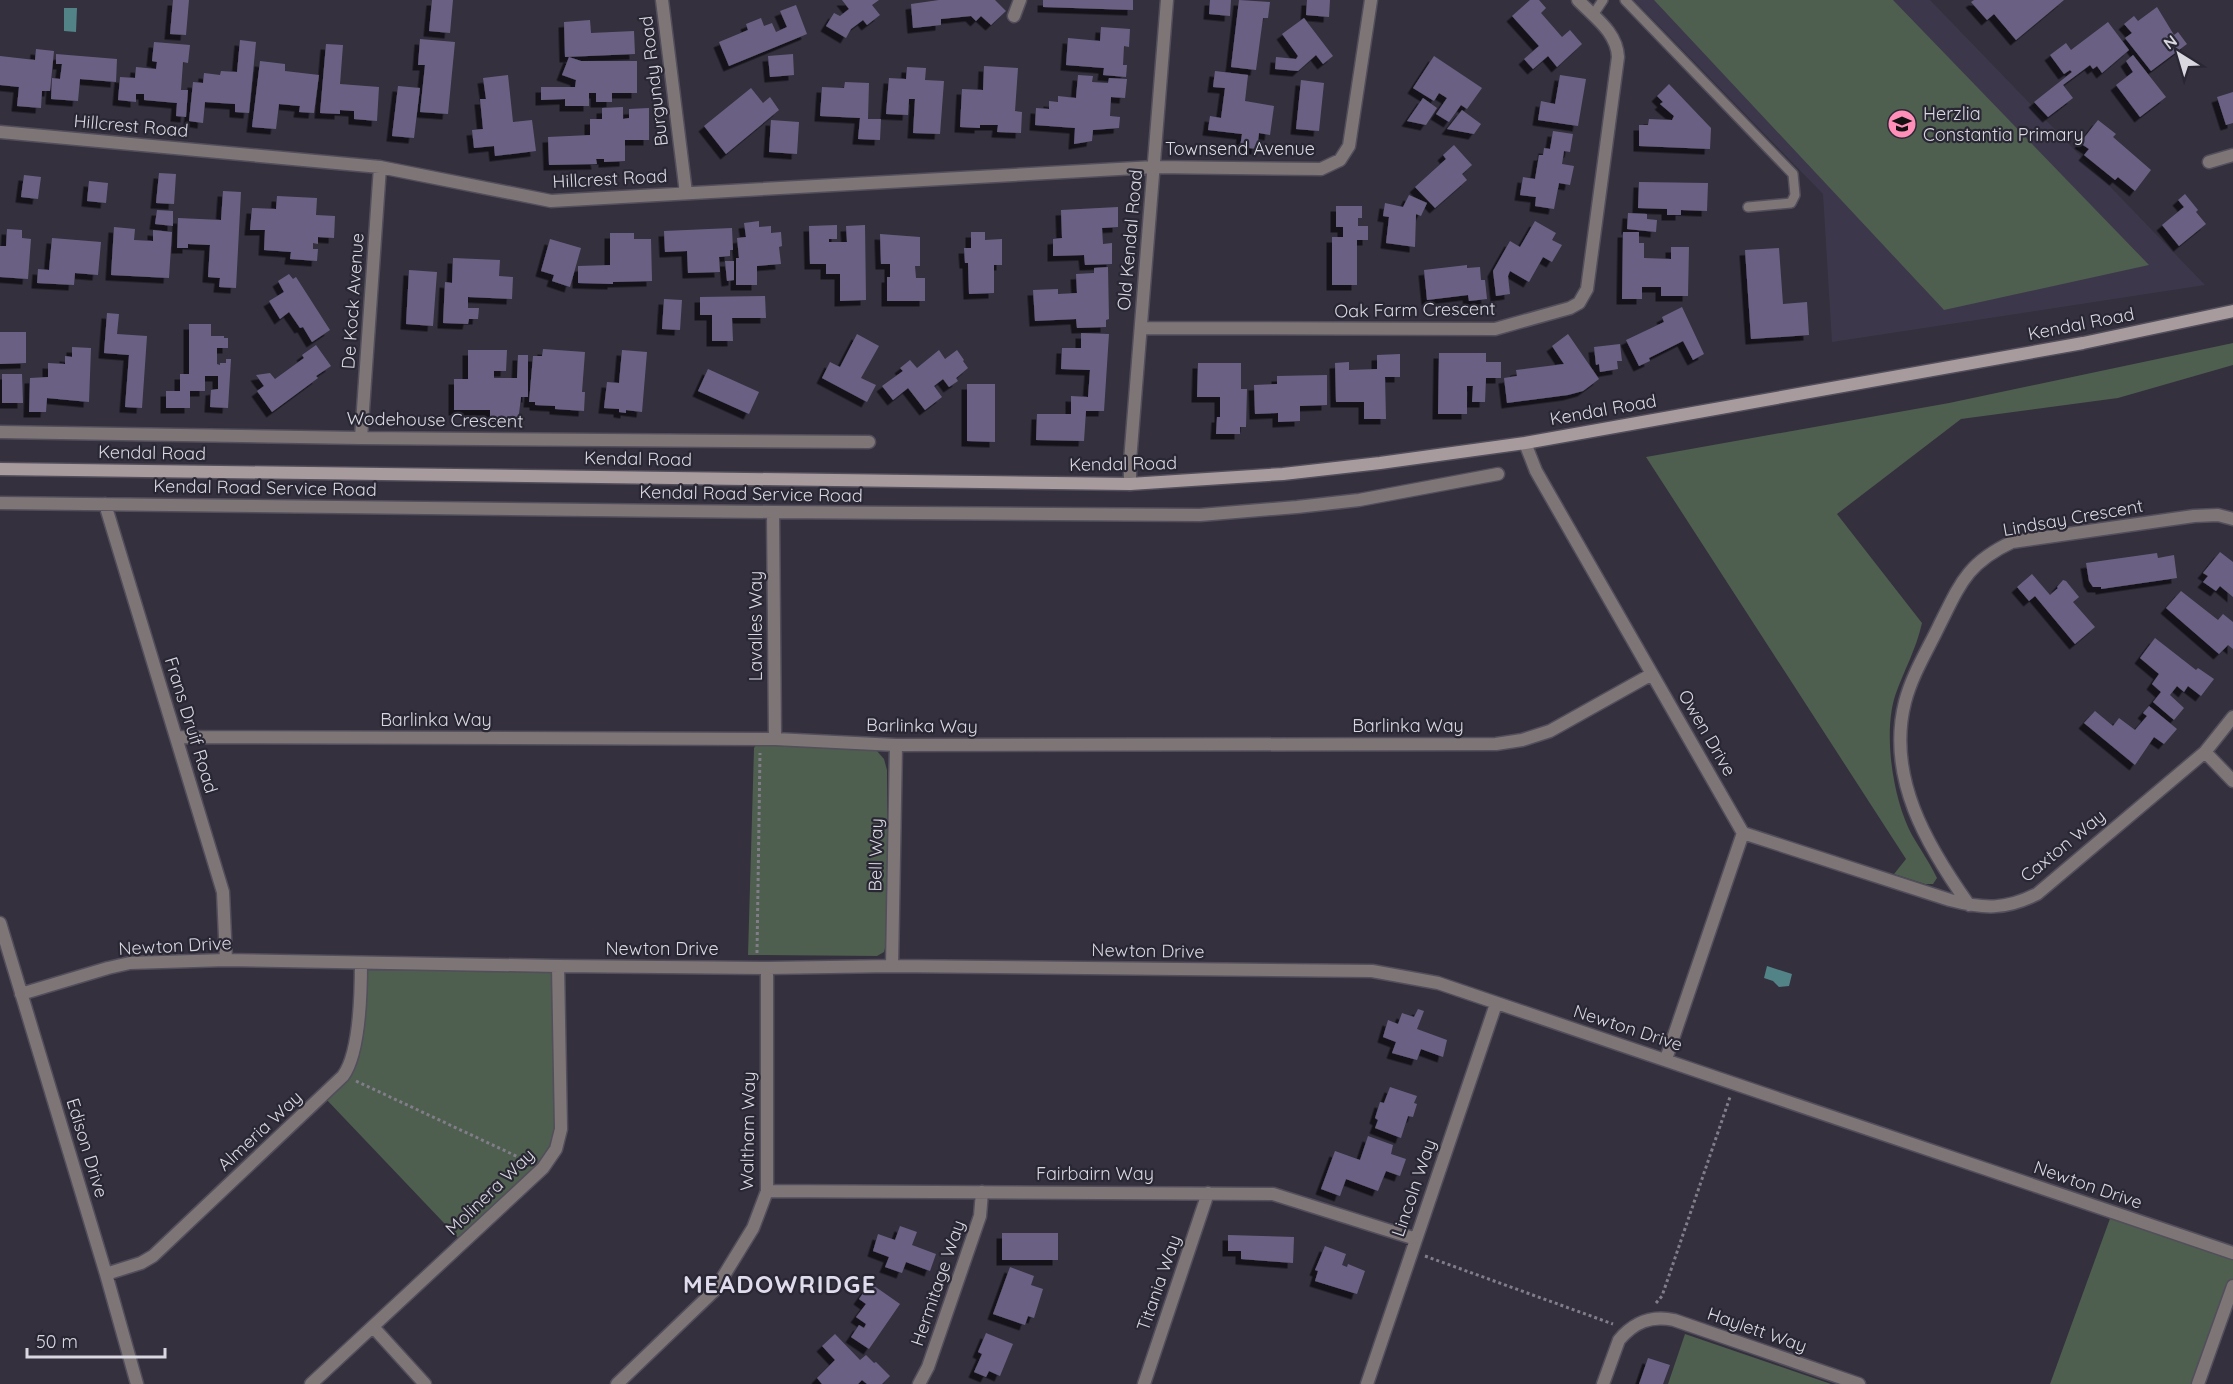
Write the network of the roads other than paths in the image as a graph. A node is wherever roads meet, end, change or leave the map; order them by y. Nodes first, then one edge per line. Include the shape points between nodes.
1 (662, 0) edge
2 (1020, 0) edge
3 (1167, 0) edge
4 (1371, 0) edge
5 (1578, 0) edge
6 (1603, 0) edge
7 (1625, 0) edge
8 (1014, 15) dead end
9 (1593, 15) junction
10 (0, 132) edge
11 (2233, 155) edge
12 (2209, 162) dead end
13 (380, 167) junction
14 (1154, 167) junction
15 (686, 193) junction
16 (1748, 207) dead end
17 (2233, 311) edge
18 (1141, 328) junction
19 (0, 432) edge
20 (361, 438) junction
21 (869, 442) dead end
22 (1525, 442) junction
23 (0, 469) edge
24 (1498, 474) dead end
25 (1130, 484) junction
26 (0, 503) edge
27 (105, 504) junction
28 (773, 512) junction
29 (2233, 519) edge
30 (1652, 674) junction
31 (2233, 717) edge
32 (176, 737) junction
33 (775, 739) junction
34 (896, 745) junction
35 (2205, 752) junction
36 (2233, 781) edge
37 (1743, 833) junction
38 (1969, 905) junction
39 (0, 923) edge
40 (226, 960) junction
41 (361, 963) junction
42 (558, 966) junction
43 (892, 966) junction
44 (762, 967) junction
45 (21, 994) junction
46 (1496, 1004) junction
47 (1666, 1059) junction
48 (767, 1191) junction
49 (982, 1192) junction
50 (1208, 1193) junction
51 (1414, 1245) junction
52 (2233, 1253) edge
53 (106, 1274) junction
54 (2233, 1286) edge
55 (374, 1328) junction
56 (137, 1384) edge
57 (311, 1384) edge
58 (425, 1384) edge
59 (617, 1384) edge
60 (919, 1384) edge
61 (1144, 1384) edge
62 (1367, 1384) edge
63 (1603, 1384) edge
64 (1859, 1384) edge
65 (2198, 1384) edge

1 - 15 street, Burgundy Road
2 - 8 street
3 - 14 street, Old Kendal Road
4 - 14 street, Townsend Avenue via 1351,138 1340,160 1321,169
5 - 9 street, Oak Farm Crescent
6 - 9 lane
7 - 16 lane via 1792,174 1796,195 1791,203
9 - 18 street, Oak Farm Crescent via 1614,38 1618,57 1587,289 1579,303 1495,329
10 - 13 street, Hillcrest Road
11 - 12 street
13 - 15 street, Hillcrest Road via 551,201
13 - 20 street, De Kock Avenue
14 - 15 street, Hillcrest Road
14 - 18 street, Old Kendal Road
17 - 22 main road, Kendal Road via 2083,343
18 - 25 street, Old Kendal Road
19 - 20 street, Wodehouse Crescent
20 - 21 street, Wodehouse Crescent
22 - 25 main road, Kendal Road via 1283,474
22 - 30 street, Owen Drive via 1536,471
23 - 25 main road, Kendal Road
24 - 28 street, Kendal Road Service Road via 1359,500 1200,515
26 - 27 street, Kendal Road Service Road
27 - 28 street, Kendal Road Service Road
27 - 32 street, Frans Druif Road
28 - 33 street, Lavalles Way
29 - 38 street, Lindsay Crescent via 2194,516 2012,542 1991,552 1962,580 1905,702 1901,757 1915,815
30 - 34 street, Barlinka Way via 1550,731 1496,744
30 - 37 street, Owen Drive
31 - 35 street, Caxton Way
32 - 33 street, Barlinka Way
32 - 40 street, Frans Druif Road via 223,892
33 - 34 street, Barlinka Way
34 - 43 street, Bell Way
35 - 36 street
35 - 38 street, Caxton Way via 2037,894 2000,907
37 - 38 street, Caxton Way
37 - 47 street
39 - 45 street, Edison Drive
40 - 41 street, Newton Drive
40 - 45 street, Newton Drive via 130,963
41 - 42 street, Newton Drive
41 - 53 street, Almeria Way via 354,1057 343,1076 153,1256
42 - 44 street, Newton Drive
42 - 55 street, Molinera Way via 561,1129 556,1149 543,1168
43 - 44 street, Newton Drive
43 - 46 street, Newton Drive via 1372,971 1438,983
44 - 48 street, Waltham Way
45 - 53 street, Edison Drive
46 - 47 street, Newton Drive
46 - 51 street, Lincoln Way
47 - 52 street, Newton Drive
48 - 49 street, Fairbairn Way
48 - 59 street, Waltham Way via 753,1228 715,1290
49 - 50 street, Fairbairn Way
49 - 60 street, Hermitage Way via 980,1216
50 - 51 street, Fairbairn Way via 1273,1194
50 - 61 street, Titania Way
51 - 62 street, Lincoln Way
53 - 56 street, Edison Drive
54 - 65 street
55 - 57 street, Molinera Way
55 - 58 street
63 - 64 street, Haylett Way via 1619,1340 1642,1321 1657,1317

